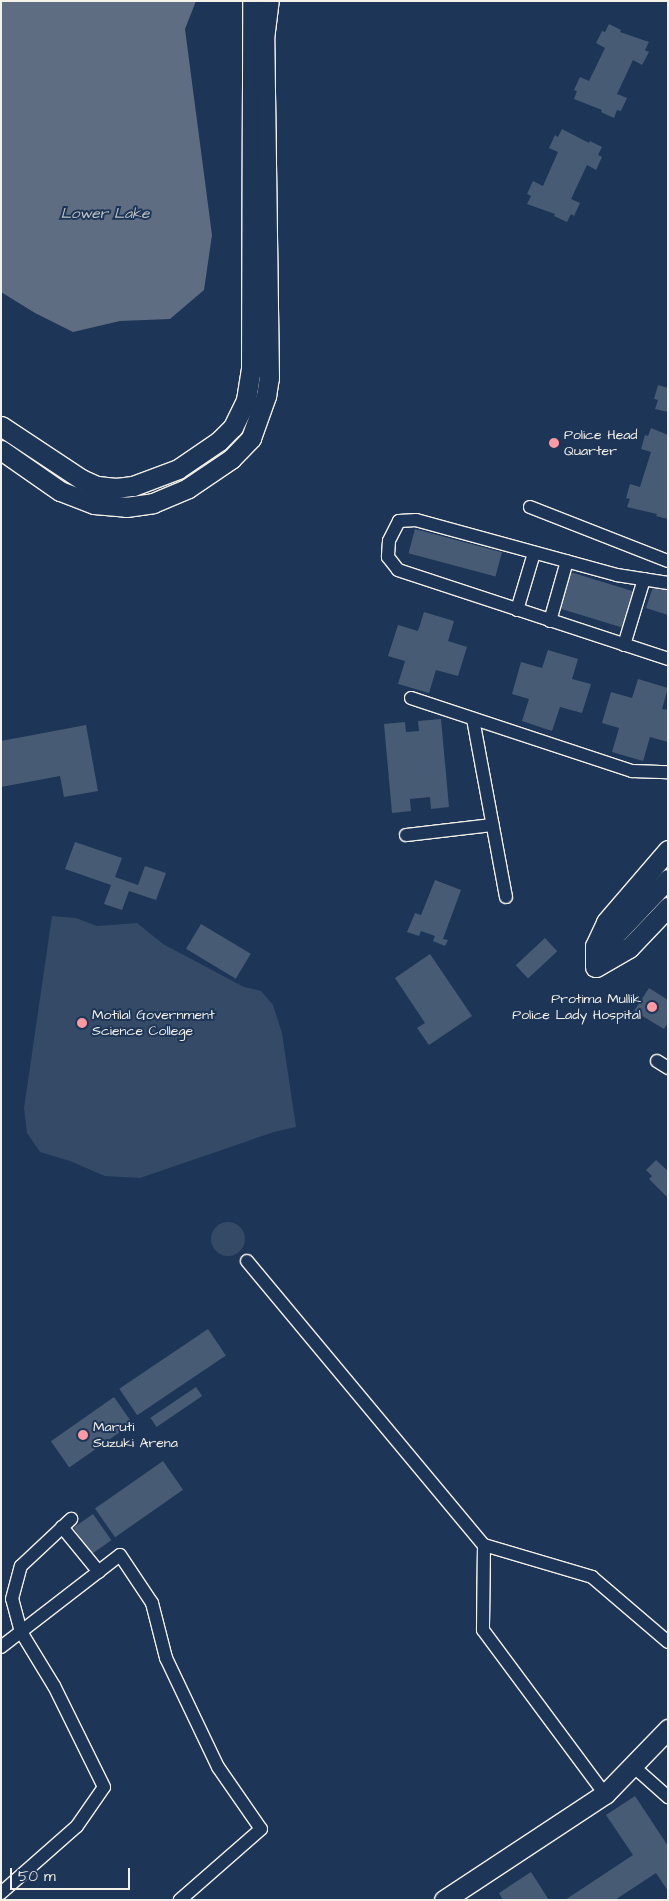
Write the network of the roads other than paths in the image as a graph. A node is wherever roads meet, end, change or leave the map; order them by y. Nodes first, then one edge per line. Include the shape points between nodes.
1 (252, 1) edge
2 (269, 1) edge
3 (1, 426) edge
4 (1, 450) edge
5 (530, 507) dead end
6 (534, 553) junction
7 (668, 560) edge
8 (567, 562) junction
9 (644, 579) junction
10 (668, 583) edge
11 (517, 610) junction
12 (550, 621) junction
13 (624, 645) junction
14 (668, 659) edge
15 (411, 698) dead end
16 (473, 719) junction
17 (668, 772) edge
18 (492, 825) junction
19 (406, 835) dead end
20 (668, 850) edge
21 (667, 880) edge
22 (506, 897) dead end
23 (668, 907) edge
24 (668, 926) edge
25 (637, 940) junction
26 (595, 967) junction
27 (247, 1261) dead end
28 (484, 1545) junction
29 (99, 1572) junction
30 (21, 1632) junction
31 (668, 1642) edge
32 (1, 1647) edge
33 (668, 1729) edge
34 (633, 1766) junction
35 (605, 1794) junction
36 (668, 1797) edge
37 (1, 1893) edge
38 (180, 1900) edge
39 (444, 1900) edge

1 - 3 street via 251,367 246,400 233,427 219,441 178,468 133,486 116,488 81,480
2 - 4 street via 264,39 269,378 266,396 250,438 231,459 188,488 153,503 126,507 94,504 60,491
5 - 7 street
6 - 8 street
6 - 11 street
6 - 11 street via 416,520 399,521 388,541 388,557 398,570
8 - 9 street
8 - 12 street
9 - 10 street
9 - 13 street
11 - 12 street
12 - 13 street
13 - 14 street
15 - 16 street
16 - 17 street via 632,771
16 - 18 street
18 - 19 street
18 - 22 street
20 - 26 street via 606,922 595,946
21 - 26 street via 615,935
23 - 25 street
24 - 25 street
25 - 26 street
27 - 28 street
28 - 31 street via 592,1577
28 - 35 street via 483,1630
29 - 30 street
29 - 30 street via 67,1523 21,1566 12,1599
29 - 38 street via 120,1555 152,1603 166,1658 218,1767 261,1829
30 - 32 street
30 - 37 street via 54,1686 104,1787 77,1826
33 - 34 street
34 - 35 street
34 - 36 street
35 - 39 street

